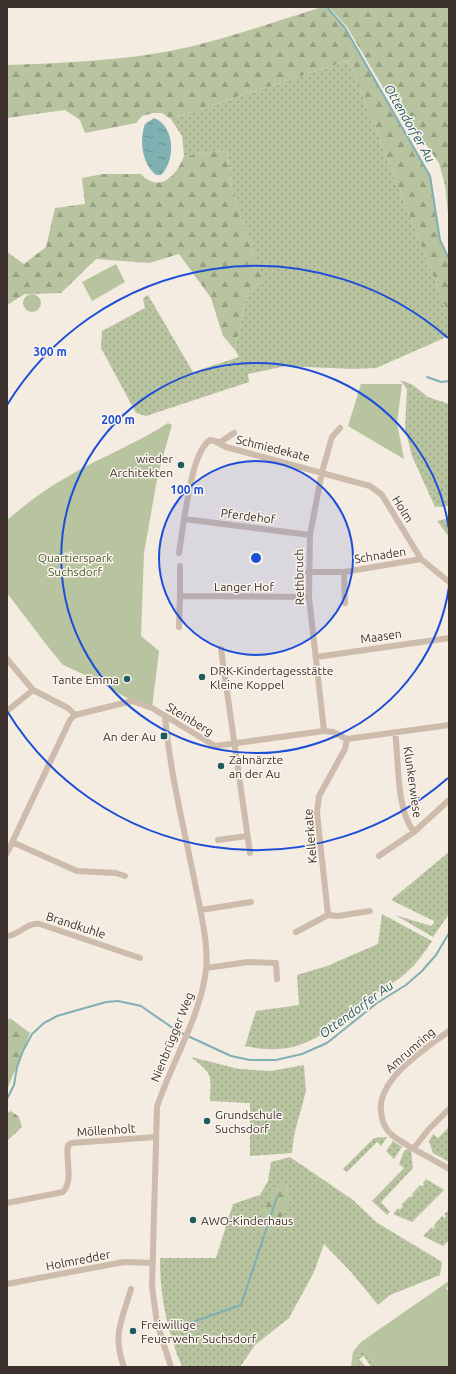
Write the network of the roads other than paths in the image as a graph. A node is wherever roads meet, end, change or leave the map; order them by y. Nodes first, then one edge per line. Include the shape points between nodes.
1 (340, 428) dead end
2 (234, 433) dead end
3 (220, 443) junction
4 (322, 472) junction
5 (184, 519) junction
6 (310, 535) junction
7 (179, 553) dead end
8 (421, 559) junction
9 (180, 566) dead end
10 (308, 572) junction
11 (344, 572) junction
12 (449, 582) edge
13 (180, 596) junction
14 (309, 597) junction
15 (345, 603) dead end
16 (179, 627) dead end
17 (449, 638) edge
18 (221, 649) dead end
19 (316, 656) junction
20 (7, 659) edge
21 (33, 690) junction
22 (7, 711) edge
23 (74, 715) junction
24 (165, 716) junction
25 (449, 725) edge
26 (324, 731) junction
27 (395, 732) junction
28 (347, 739) junction
29 (235, 744) junction
30 (449, 800) edge
31 (414, 832) junction
32 (247, 836) junction
33 (218, 840) dead end
34 (12, 842) junction
35 (7, 853) edge
36 (250, 853) dead end
37 (379, 856) dead end
38 (125, 876) dead end
39 (251, 902) dead end
40 (200, 910) junction
41 (370, 911) dead end
42 (328, 915) junction
43 (296, 932) dead end
44 (7, 936) edge
45 (140, 958) dead end
46 (206, 968) junction
47 (277, 979) dead end
48 (449, 1031) edge
49 (449, 1109) edge
50 (156, 1137) junction
51 (414, 1148) junction
52 (449, 1169) edge
53 (7, 1203) edge
54 (153, 1263) junction
55 (7, 1284) edge
56 (131, 1289) dead end
57 (124, 1367) edge
58 (171, 1367) edge

1 - 4 street, Rethbruch via 332,437
2 - 3 street, Schmiedekate
3 - 4 street, Schmiedekate via 226,448
3 - 5 street, Schmiedekate via 210,440 201,448
4 - 6 street, Rethbruch
4 - 8 street, Holm via 370,486 382,494
5 - 6 street, Pferdehof
5 - 7 street
6 - 10 street, Rethbruch
8 - 11 street, Schnaden
8 - 12 street, Holm
9 - 13 street
10 - 11 street, Schnaden
10 - 14 street, Rethbruch
11 - 15 street, Schnaden
13 - 14 street, Langer Hof
13 - 16 street
14 - 19 street, Rethbruch
17 - 19 street, Maasen
18 - 29 street
19 - 26 street, Rethbruch
20 - 21 street
21 - 22 street
21 - 23 street via 68,708
23 - 24 street, Steinberg via 132,701
23 - 34 street
24 - 29 street, Steinberg via 215,746
24 - 40 street, Nienbrügger Weg via 173,783
25 - 27 street
26 - 28 street, Steinberg via 333,732
26 - 29 street, Steinberg
27 - 28 street
27 - 31 street, Klunkerwiese via 401,794 408,824
28 - 42 street, Kellerkate via 319,796 317,813
29 - 32 street
30 - 31 street
31 - 37 street
32 - 33 street
32 - 36 street
34 - 35 street
34 - 38 street via 77,871 116,873
39 - 40 street
40 - 46 street, Nienbrügger Weg
41 - 42 street
42 - 43 street
44 - 45 street, Brandkuhle via 32,924 40,924
46 - 47 street via 248,962 276,963
46 - 50 street, Nienbrügger Weg via 200,998 157,1107
48 - 51 street, Amrumring via 400,1071 386,1087 380,1103 384,1126 393,1136
49 - 51 street
50 - 53 street, Möllenholt via 72,1143 68,1145 67,1150 68,1179 63,1192
50 - 54 street, Nienbrügger Weg
51 - 52 street, Amrumring
54 - 55 street, Holmredder via 124,1262
54 - 58 street, Nienbrügger Weg via 155,1313
56 - 57 street via 117,1342

